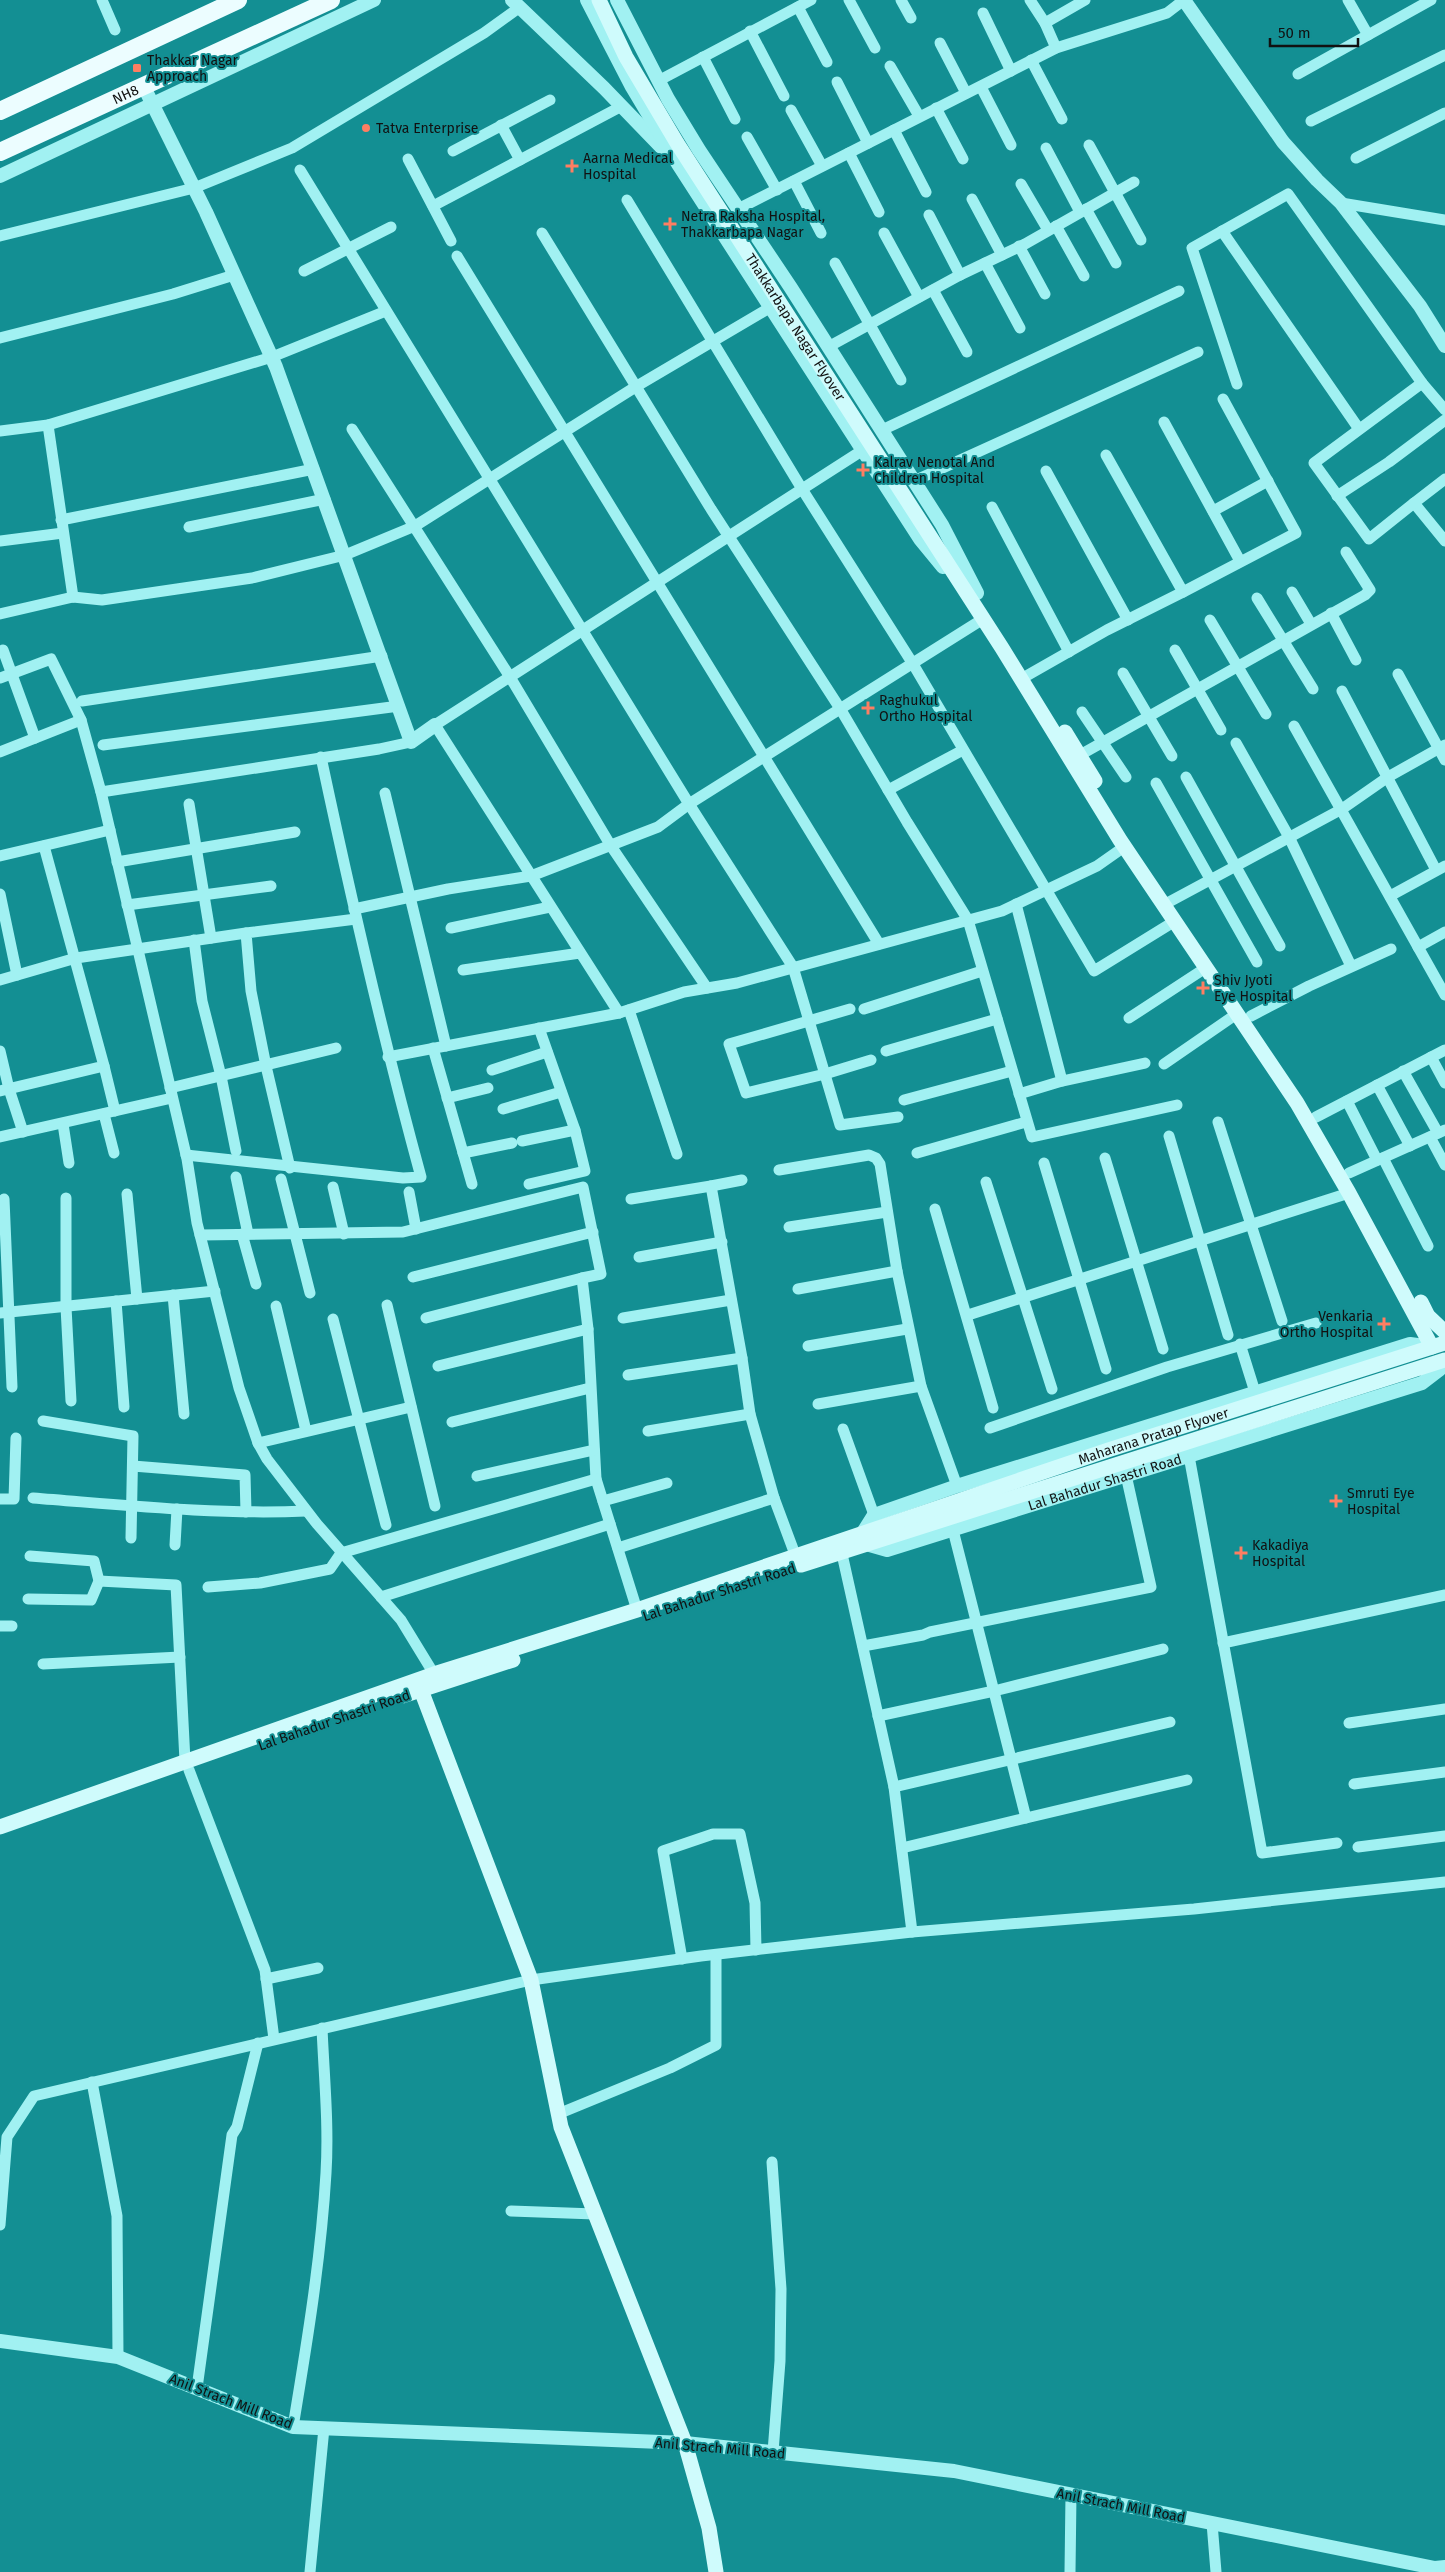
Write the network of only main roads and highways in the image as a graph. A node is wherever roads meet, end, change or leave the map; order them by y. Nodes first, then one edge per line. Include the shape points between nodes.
1 (238, 0) edge
2 (331, 0) edge
3 (599, 0) edge
4 (608, 0) edge
5 (0, 111) edge
6 (0, 152) edge
7 (935, 536) junction
8 (973, 596) junction
9 (1128, 844) junction
10 (1245, 1014) junction
11 (1445, 1332) edge
12 (1445, 1336) edge
13 (1439, 1345) edge
14 (1443, 1367) edge
15 (899, 1527) junction
16 (864, 1539) joint
17 (841, 1546) junction
18 (419, 1685) junction
19 (187, 1765) junction
20 (0, 1826) edge
21 (0, 1838) edge
22 (716, 2572) edge

1 - 5 main road
2 - 6 main road, NH8
3 - 7 main road, Thakkarbapa Nagar Flyover via 647,96 844,406
4 - 7 main road, Thakkarbapa Nagar Flyover via 659,100
7 - 8 main road, Thakkarbapa Nagar Flyover
8 - 9 main road via 1080,755
8 - 9 main road via 982,619
9 - 10 main road
9 - 10 main road via 1175,921
10 - 11 main road via 1316,1117 1428,1316
10 - 13 main road
12 - 13 main road via 1439,1339
13 - 14 main road via 1433,1362
13 - 15 main road, Maharana Pratap Flyover via 1108,1450
14 - 15 main road, Maharana Pratap Flyover
15 - 16 main road, Maharana Pratap Flyover
16 - 17 main road, Lal Bahadur Shastri Road
17 - 18 main road, Lal Bahadur Shastri Road
17 - 18 main road via 796,1557 434,1674
18 - 19 main road, Lal Bahadur Shastri Road
18 - 22 main road via 531,1980 561,2128 685,2443 709,2528
19 - 20 main road
19 - 21 main road, Lal Bahadur Shastri Road

